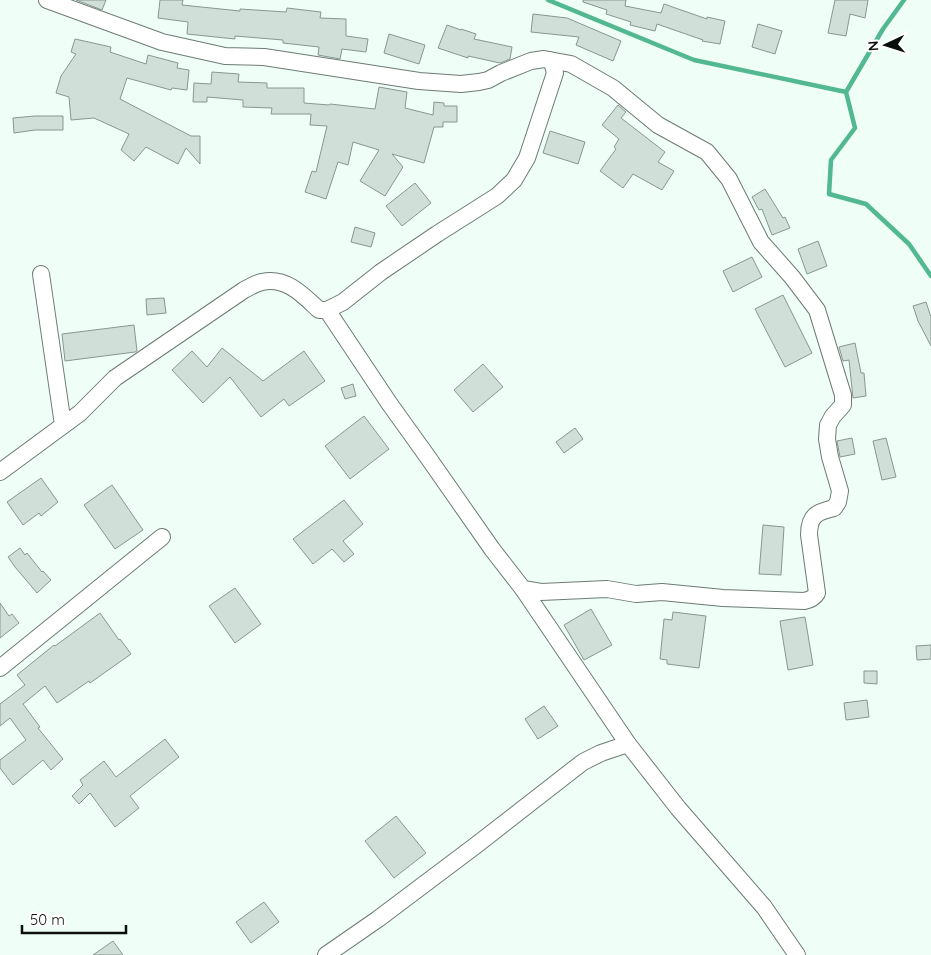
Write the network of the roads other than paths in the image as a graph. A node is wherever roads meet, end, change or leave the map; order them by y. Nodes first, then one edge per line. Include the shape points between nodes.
1 (47, 0) edge
2 (549, 60) junction
3 (41, 274) dead end
4 (327, 310) junction
5 (62, 425) junction
6 (0, 472) edge
7 (162, 537) dead end
8 (522, 589) junction
9 (0, 668) edge
10 (628, 744) junction
11 (326, 955) edge
12 (797, 955) edge

1 - 2 street via 162,42 225,56 264,57 419,82 479,82 531,61
2 - 4 street via 555,73 527,158 514,180 497,196
2 - 8 street via 571,64 613,88 658,125 707,152 729,179 761,242 817,310 843,395 842,405 828,424 827,439 840,491 834,508 814,516 809,526 817,593 809,600 723,598 662,592 636,594 607,589 541,592
3 - 5 street
4 - 5 street via 319,310 300,292 282,282 272,280 255,284 115,378 80,413
4 - 8 street
5 - 6 street
7 - 9 street
8 - 10 street
10 - 11 street via 583,762
10 - 12 street via 678,808 764,907

